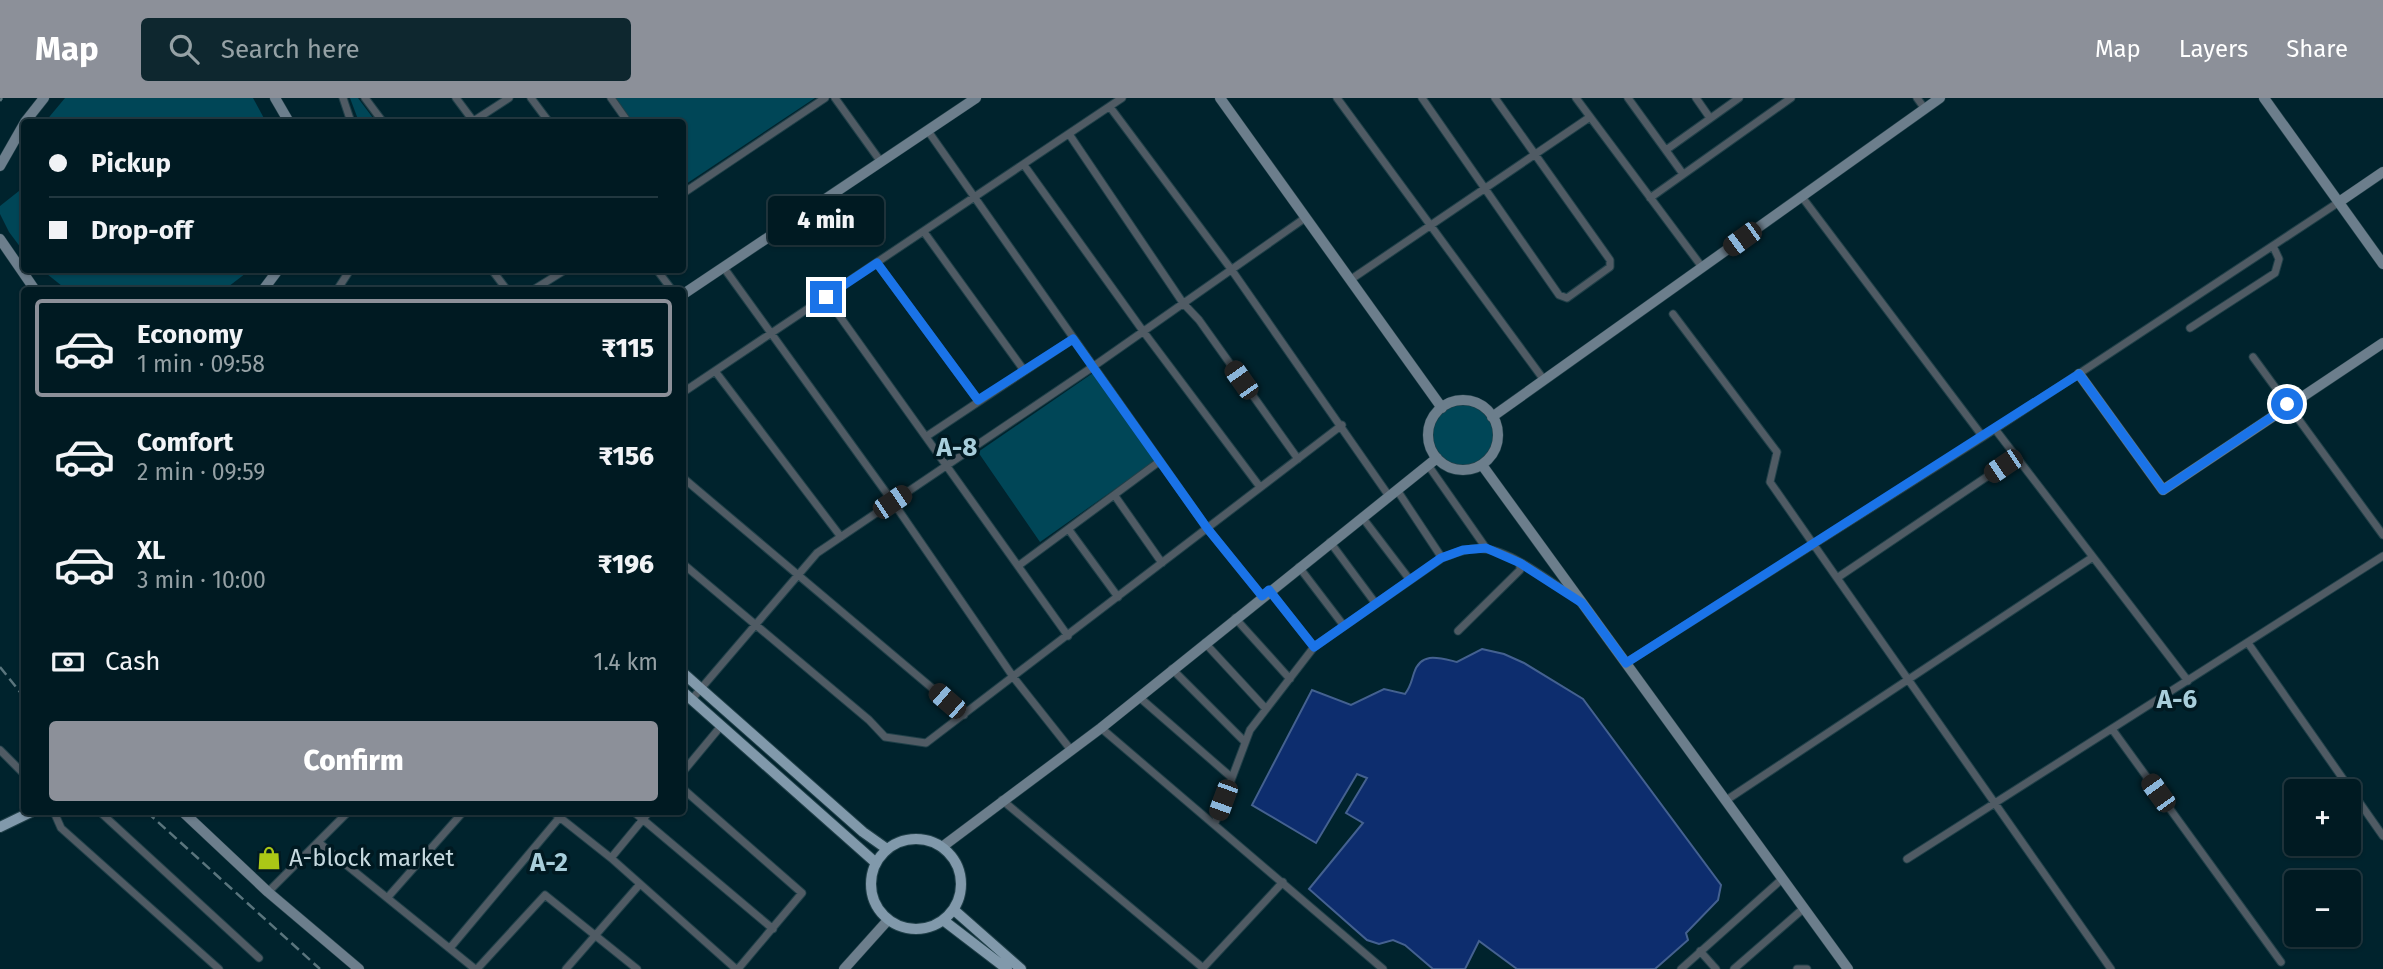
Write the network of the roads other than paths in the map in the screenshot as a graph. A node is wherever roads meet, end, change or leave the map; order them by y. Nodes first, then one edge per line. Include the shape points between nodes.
1 (44, 98) edge
2 (275, 98) edge
3 (343, 98) edge
4 (365, 98) edge
5 (456, 98) edge
6 (509, 98) edge
7 (531, 98) edge
8 (611, 98) edge
9 (825, 98) edge
10 (835, 98) edge
11 (976, 98) edge
12 (1122, 98) edge
13 (1220, 98) edge
14 (1337, 98) edge
15 (1422, 98) edge
16 (1495, 98) edge
17 (1576, 98) edge
18 (1628, 98) edge
19 (1696, 98) edge
20 (1739, 98) edge
21 (1791, 98) edge
22 (1917, 98) edge
23 (1940, 98) edge
24 (2264, 98) edge
25 (1110, 107) junction
26 (1925, 109) junction
27 (1590, 117) junction
28 (1710, 118) junction
29 (28, 119) edge
30 (287, 119) edge
31 (350, 119) edge
32 (381, 119) edge
33 (471, 119) edge
34 (478, 119) edge
35 (547, 119) edge
36 (626, 119) edge
37 (21, 130) edge
38 (928, 131) junction
39 (1069, 134) junction
40 (1666, 150) junction
41 (1536, 154) junction
42 (881, 162) junction
43 (1024, 164) junction
44 (0, 166) edge
45 (2383, 172) edge
46 (1683, 174) junction
47 (1486, 187) junction
48 (686, 191) edge
49 (1802, 197) junction
50 (1650, 198) junction
51 (974, 199) junction
52 (2339, 202) junction
53 (1305, 218) junction
54 (1430, 226) junction
55 (925, 232) junction
56 (0, 239) edge
57 (2273, 246) junction
58 (2379, 251) edge
59 (877, 263) junction
60 (2383, 264) edge
61 (1702, 267) junction
62 (724, 268) junction
63 (21, 270) edge
64 (1231, 270) junction
65 (560, 273) edge
66 (659, 273) edge
67 (1350, 280) junction
68 (538, 287) edge
69 (671, 287) edge
70 (686, 292) edge
71 (826, 297) junction
72 (1183, 303) junction
73 (1673, 314) dead end
74 (2190, 328) dead end
75 (1143, 331) junction
76 (771, 334) junction
77 (1073, 339) junction
78 (2383, 343) edge
79 (2253, 357) dead end
80 (1094, 366) junction
81 (1023, 369) junction
82 (715, 371) junction
83 (2079, 374) junction
84 (1544, 380) junction
85 (686, 390) edge
86 (978, 400) junction
87 (2288, 406) junction
88 (1442, 408) junction
89 (1492, 417) junction
90 (1342, 425) junction
91 (1995, 429) junction
92 (927, 436) junction
93 (1983, 437) junction
94 (2016, 457) junction
95 (1437, 458) junction
96 (1297, 460) junction
97 (1160, 461) junction
98 (947, 465) junction
99 (1428, 465) junction
100 (1482, 465) junction
101 (686, 480) edge
102 (1261, 487) junction
103 (1393, 493) junction
104 (1115, 496) junction
105 (892, 502) junction
106 (1362, 517) junction
107 (1207, 528) junction
108 (1069, 530) junction
109 (2383, 535) edge
110 (841, 537) junction
111 (1330, 542) junction
112 (1814, 544) junction
113 (1486, 548) junction
114 (2093, 556) junction
115 (2383, 556) edge
116 (1441, 558) junction
117 (1161, 563) junction
118 (1520, 563) junction
119 (686, 566) edge
120 (1018, 566) junction
121 (1299, 567) junction
122 (795, 575) junction
123 (1837, 578) junction
124 (1410, 580) junction
125 (1266, 593) junction
126 (1118, 597) junction
127 (1582, 603) junction
128 (1376, 604) junction
129 (1235, 618) junction
130 (755, 623) junction
131 (1344, 626) junction
132 (1458, 631) dead end
133 (1068, 636) junction
134 (1205, 643) junction
135 (2248, 643) junction
136 (1314, 647) junction
137 (1626, 663) junction
138 (1172, 669) junction
139 (686, 675) edge
140 (1014, 678) junction
141 (1290, 679) junction
142 (1908, 680) junction
143 (2188, 681) junction
144 (701, 688) junction
145 (686, 694) edge
146 (1139, 697) junction
147 (692, 699) junction
148 (1266, 709) junction
149 (964, 715) junction
150 (721, 726) junction
151 (1101, 728) junction
152 (2112, 729) junction
153 (1245, 742) junction
154 (0, 750) edge
155 (1071, 750) junction
156 (686, 768) edge
157 (21, 771) edge
158 (1231, 777) junction
159 (686, 792) edge
160 (1002, 800) junction
161 (1725, 802) junction
162 (1994, 804) junction
163 (25, 815) edge
164 (55, 815) edge
165 (103, 815) edge
166 (186, 815) edge
167 (345, 815) edge
168 (460, 815) edge
169 (556, 815) edge
170 (637, 815) edge
171 (646, 815) edge
172 (642, 820) junction
173 (1215, 823) junction
174 (0, 827) edge
175 (2383, 836) edge
176 (318, 842) junction
177 (942, 847) junction
178 (887, 849) junction
179 (611, 858) junction
180 (1907, 859) dead end
181 (876, 863) junction
182 (1782, 878) junction
183 (1283, 882) junction
184 (640, 884) junction
185 (268, 892) junction
186 (388, 897) junction
187 (1804, 908) junction
188 (954, 910) junction
189 (888, 920) junction
190 (943, 920) junction
191 (773, 929) junction
192 (595, 934) junction
193 (450, 948) junction
194 (1700, 951) junction
195 (259, 958) dead end
196 (2281, 962) dead end
197 (1203, 968) edge
198 (219, 969) edge
199 (359, 969) edge
200 (476, 969) edge
201 (566, 969) edge
202 (637, 969) edge
203 (737, 969) edge
204 (844, 969) edge
205 (1007, 969) edge
206 (1021, 969) edge
207 (1384, 969) edge
208 (1681, 969) edge
209 (1716, 969) edge
210 (1734, 969) edge
211 (1797, 969) edge
212 (1807, 969) edge
213 (1847, 969) edge
214 (2111, 969) edge

1 - 29 street
2 - 30 street
3 - 31 street
4 - 32 street
5 - 33 street
6 - 34 street
7 - 35 street
8 - 36 street
9 - 48 street
10 - 42 street
11 - 38 street
12 - 25 street
13 - 53 street
14 - 54 street
15 - 47 street
16 - 41 street
17 - 27 street
18 - 40 street
19 - 28 street
20 - 28 street
21 - 46 street
22 - 26 street
23 - 26 street
24 - 52 street
25 - 39 street
25 - 64 street
26 - 49 street
27 - 41 street
27 - 50 street
28 - 40 street
37 - 44 street
38 - 42 street
38 - 51 street
39 - 43 street
39 - 72 street
40 - 46 street
41 - 47 street
41 - 47 street via 1610,260 1610,267 1567,299 1559,295
42 - 62 street
43 - 51 street
43 - 75 street
45 - 52 street
46 - 50 street
47 - 54 street
49 - 61 street
49 - 93 street
50 - 61 street
51 - 55 street
51 - 77 street
52 - 57 street
52 - 58 street
53 - 64 street
53 - 67 street
54 - 67 street
54 - 84 street
55 - 59 street
55 - 81 street
56 - 63 street
57 - 74 street via 2279,259 2275,273
57 - 83 street
58 - 60 street
59 - 71 street
59 - 86 street
61 - 84 street
62 - 70 street
62 - 76 street
64 - 72 street
64 - 90 street
65 - 68 street
66 - 69 street
67 - 88 street
71 - 76 street
71 - 92 street
72 - 75 street
72 - 96 street
73 - 112 street via 1777,452 1770,482
75 - 80 street
75 - 102 street
76 - 82 street
76 - 105 street
77 - 80 street
77 - 81 street
78 - 87 street
79 - 87 street
80 - 97 street
80 - 98 street
81 - 86 street
82 - 85 street
82 - 110 street
83 - 87 street via 2163,490
83 - 91 street
84 - 89 street
86 - 92 street
87 - 109 street
88 - 89 street via 1453,402 1472,402
88 - 95 street via 1429,429 1430,447
89 - 100 street via 1497,443
90 - 96 street
90 - 103 street
91 - 93 street
91 - 94 street
92 - 98 street
93 - 112 street
94 - 114 street
94 - 123 street
95 - 99 street
95 - 100 street via 1458,470
96 - 102 street
97 - 104 street
97 - 107 street
98 - 105 street
98 - 120 street
99 - 103 street
99 - 113 street
100 - 127 street
101 - 122 street
102 - 107 street
103 - 106 street
103 - 116 street
104 - 108 street
104 - 117 street
105 - 110 street
105 - 140 street
106 - 111 street
106 - 124 street
107 - 117 street
107 - 125 street
108 - 120 street
108 - 126 street
110 - 122 street
111 - 121 street
111 - 128 street
112 - 123 street
112 - 137 street
113 - 116 street
113 - 118 street
114 - 142 street
114 - 143 street
115 - 135 street
116 - 124 street
117 - 126 street
118 - 127 street
118 - 132 street via 1520,570
119 - 130 street
120 - 133 street
121 - 125 street
121 - 131 street
122 - 130 street
122 - 149 street
123 - 142 street
124 - 128 street
125 - 129 street
125 - 136 street
126 - 133 street
127 - 137 street
128 - 131 street
129 - 134 street
129 - 141 street
130 - 144 street
130 - 149 street via 885,737 926,743
131 - 136 street
133 - 140 street
134 - 138 street
134 - 148 street
135 - 143 street
135 - 175 street
136 - 141 street
137 - 161 street
138 - 146 street
138 - 153 street
139 - 144 main road
140 - 149 street
140 - 155 street
141 - 148 street
142 - 161 street
142 - 162 street
143 - 152 street
144 - 147 street
144 - 178 main road
145 - 147 main road
146 - 151 street
146 - 158 street
147 - 150 main road
148 - 153 street
150 - 156 street
150 - 181 main road
151 - 155 street
151 - 173 street
152 - 162 street
152 - 196 street
153 - 158 street
154 - 157 street
155 - 160 street
158 - 173 street
159 - 191 street via 802,893
160 - 177 street
160 - 197 street
161 - 182 street
162 - 180 street
162 - 214 street
163 - 174 main road
164 - 198 street via 61,828
165 - 195 street
166 - 185 street
167 - 176 street
168 - 186 street
169 - 179 street
169 - 193 street
170 - 172 street
171 - 172 street
172 - 179 street
172 - 191 street
173 - 183 street
176 - 185 street
176 - 186 street
177 - 178 main road via 913,839
177 - 188 main road via 959,869 962,883
178 - 181 main road
179 - 184 street
181 - 189 main road via 871,887 879,911
182 - 187 street
182 - 194 street
183 - 197 street
183 - 207 street
184 - 192 street
184 - 203 street
185 - 199 street
186 - 193 street
187 - 210 street
187 - 213 street
188 - 190 main road
188 - 206 main road
189 - 190 main road via 917,929
189 - 204 street
190 - 205 main road
191 - 203 street
192 - 200 street via 545,895
192 - 201 street
192 - 202 street
193 - 200 street
194 - 208 street
194 - 209 street
211 - 212 street

